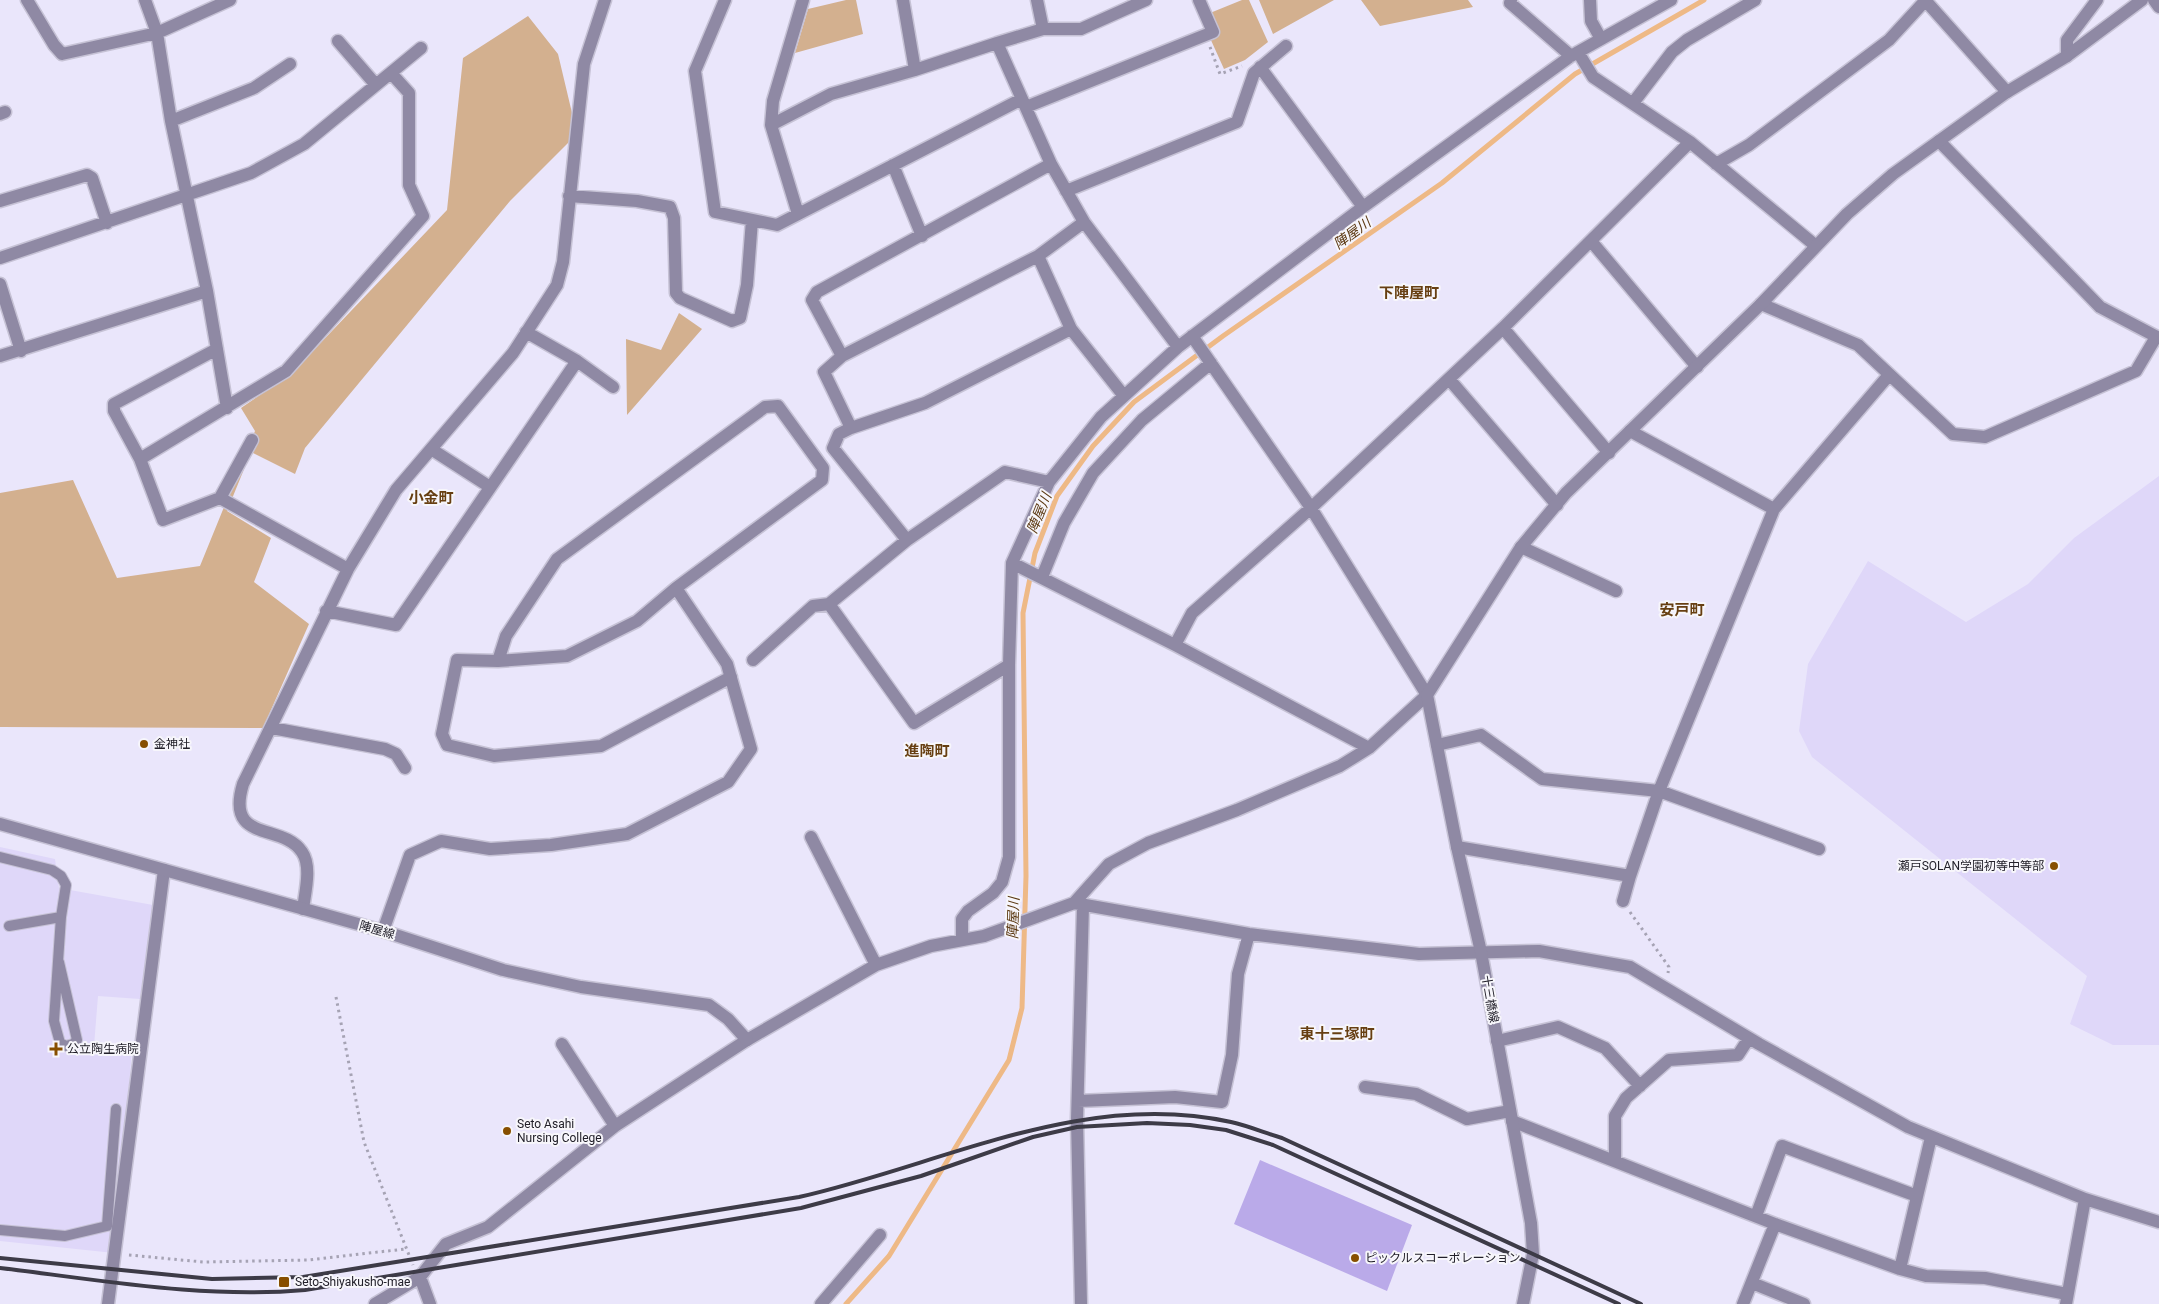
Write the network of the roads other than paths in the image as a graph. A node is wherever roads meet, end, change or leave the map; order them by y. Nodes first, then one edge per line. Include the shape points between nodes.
1 (27, 0) edge
2 (145, 0) edge
3 (230, 0) edge
4 (605, 0) edge
5 (724, 0) edge
6 (803, 0) edge
7 (903, 0) edge
8 (1037, 0) edge
9 (1146, 0) edge
10 (1199, 0) edge
11 (1510, 0) edge
12 (1590, 0) edge
13 (1671, 0) edge
14 (1755, 0) edge
15 (1925, 0) edge
16 (2097, 0) edge
17 (2142, 0) edge
18 (2154, 0) edge
19 (2159, 7) edge
20 (1043, 29) junction
21 (157, 33) junction
22 (1601, 39) junction
23 (338, 41) dead end
24 (997, 43) junction
25 (1286, 46) dead end
26 (421, 48) dead end
27 (1577, 55) junction
28 (2067, 56) junction
29 (290, 64) dead end
30 (1260, 67) junction
31 (915, 70) junction
32 (391, 73) junction
33 (376, 85) junction
34 (2007, 92) junction
35 (1024, 103) junction
36 (1632, 104) junction
37 (171, 121) junction
38 (771, 125) junction
39 (1938, 141) junction
40 (1690, 142) junction
41 (1051, 164) junction
42 (1716, 164) junction
43 (893, 165) junction
44 (1066, 191) junction
45 (568, 196) junction
46 (185, 197) junction
47 (0, 201) edge
48 (1363, 208) junction
49 (798, 214) junction
50 (752, 220) junction
51 (1084, 222) junction
52 (107, 223) junction
53 (922, 236) junction
54 (1591, 241) junction
55 (1816, 246) junction
56 (1038, 256) junction
57 (0, 258) edge
58 (0, 284) edge
59 (207, 291) junction
60 (1761, 304) junction
61 (1503, 328) junction
62 (1071, 329) junction
63 (526, 332) junction
64 (2158, 338) edge
65 (1195, 340) junction
66 (1178, 347) junction
67 (217, 348) junction
68 (21, 350) junction
69 (0, 356) edge
70 (842, 356) junction
71 (577, 361) junction
72 (1210, 361) junction
73 (1697, 367) junction
74 (1889, 375) junction
75 (1449, 379) junction
76 (612, 387) dead end
77 (1124, 396) junction
78 (227, 408) junction
79 (850, 428) junction
80 (1630, 431) junction
81 (252, 440) dead end
82 (431, 449) junction
83 (1609, 453) junction
84 (140, 459) junction
85 (1048, 482) junction
86 (490, 487) junction
87 (220, 498) junction
88 (1556, 505) junction
89 (1311, 508) junction
90 (1774, 509) junction
91 (907, 540) junction
92 (1521, 547) junction
93 (1016, 564) junction
94 (348, 569) junction
95 (1040, 576) junction
96 (676, 588) junction
97 (1616, 591) dead end
98 (829, 604) junction
99 (326, 611) junction
100 (1175, 645) junction
101 (753, 660) dead end
102 (498, 661) junction
103 (1009, 665) junction
104 (731, 677) junction
105 (1428, 695) junction
106 (272, 728) junction
107 (1437, 745) junction
108 (1369, 748) junction
109 (405, 768) dead end
110 (1659, 791) junction
111 (0, 824) edge
112 (812, 837) dead end
113 (1457, 847) junction
114 (1819, 849) dead end
115 (0, 858) edge
116 (164, 870) junction
117 (1630, 876) junction
118 (1623, 901) road end
119 (1078, 904) junction
120 (304, 910) junction
121 (61, 917) junction
122 (9, 926) dead end
123 (383, 931) junction
124 (1249, 934) junction
125 (962, 940) junction
126 (1481, 952) junction
127 (59, 962) junction
128 (876, 965) junction
129 (1749, 1038) junction
130 (747, 1040) junction
131 (1497, 1041) junction
132 (562, 1044) dead end
133 (1640, 1086) junction
134 (1365, 1087) dead end
135 (1078, 1101) junction
136 (116, 1109) dead end
137 (1511, 1116) junction
138 (615, 1126) junction
139 (1931, 1137) junction
140 (1615, 1160) junction
141 (1917, 1196) junction
142 (2085, 1199) junction
143 (1756, 1216) junction
144 (2159, 1222) edge
145 (1775, 1224) junction
146 (0, 1230) edge
147 (880, 1235) dead end
148 (1900, 1269) junction
149 (420, 1277) junction
150 (1752, 1283) junction
151 (2067, 1299) edge
152 (108, 1304) edge
153 (376, 1304) edge
154 (430, 1304) edge
155 (821, 1304) edge
156 (1081, 1304) edge
157 (1523, 1304) edge
158 (1742, 1304) edge
159 (1804, 1304) edge

1 - 21 street via 62,54
2 - 21 street
3 - 21 street
4 - 45 street via 584,64
5 - 50 street via 695,71 715,212
6 - 38 street via 773,101
7 - 31 street
8 - 20 street
9 - 20 street via 1081,29
10 - 35 street via 1213,32
11 - 27 street
12 - 22 street via 1591,21
13 - 22 street
14 - 36 street via 1672,52
15 - 34 street
15 - 42 street via 1889,40 1749,145
16 - 28 street via 2067,40
17 - 28 street
18 - 19 street
20 - 24 street
21 - 37 street
22 - 27 street
23 - 33 street
24 - 31 street
24 - 35 street
25 - 30 street
26 - 32 street
27 - 36 street via 1593,77
27 - 48 street
28 - 34 street
29 - 37 street via 254,88
30 - 44 street via 1254,73 1237,122
30 - 48 street
31 - 38 street via 832,94
32 - 33 street
32 - 78 street via 409,93 409,185 423,216 286,371
33 - 46 street via 304,144 252,173
34 - 39 street
35 - 41 street
35 - 43 street
36 - 40 street
37 - 46 street
38 - 49 street
39 - 55 street via 1893,174
39 - 64 street via 2100,307
40 - 42 street
40 - 54 street
41 - 44 street
41 - 53 street
42 - 55 street
43 - 49 street
43 - 53 street
44 - 51 street
45 - 50 street via 670,207 674,218 676,293 680,298 732,321 740,318 747,285
45 - 63 street via 563,262 557,285
46 - 52 street
46 - 59 street
47 - 52 street via 87,174 92,178
48 - 65 street
49 - 50 street via 777,225
51 - 56 street
51 - 66 street
52 - 57 street
53 - 70 street via 817,292 812,300
54 - 61 street
54 - 73 street
55 - 60 street
56 - 62 street
56 - 70 street
58 - 68 street
59 - 67 street
59 - 68 street
60 - 73 street
60 - 74 street via 1858,345
61 - 75 street
61 - 83 street
62 - 77 street
62 - 79 street via 925,403
63 - 71 street
63 - 82 street via 513,352
64 - 74 street via 2136,371 1985,436 1953,434
65 - 66 street
65 - 72 street
66 - 77 street
67 - 78 street
67 - 84 street via 114,404 114,411
68 - 69 street
70 - 79 street via 824,372
71 - 76 street
71 - 86 street
72 - 89 street
72 - 95 street via 1142,420 1093,473 1064,523
73 - 80 street
74 - 90 street
75 - 88 street
75 - 89 street
77 - 85 street via 1100,417
78 - 84 street
79 - 91 street via 839,434 833,448
80 - 83 street
80 - 90 street
81 - 87 street
82 - 86 street
82 - 94 street via 396,490
83 - 88 street
84 - 87 street via 163,520
85 - 91 street via 1005,472
85 - 93 street
86 - 99 street via 396,624
87 - 94 street
88 - 92 street
89 - 100 street via 1192,613
89 - 105 street
90 - 110 street
91 - 98 street
92 - 97 street
92 - 105 street
93 - 95 street
93 - 103 street
94 - 99 street
95 - 100 street
96 - 102 street via 638,621 567,656
96 - 102 street via 822,480 822,468 778,406 765,407 557,559 506,636
96 - 104 street via 727,664
98 - 101 street via 813,606
98 - 103 street via 914,723
99 - 106 street
100 - 108 street
102 - 104 street via 457,660 442,734 447,745 494,756 601,746
103 - 125 street via 1009,857 1002,882 962,920
104 - 123 street via 751,749 728,782 627,834 551,845 490,849 441,841 410,855
105 - 107 street, 十三橋線
105 - 108 street
106 - 109 street via 385,749 396,754
106 - 120 street via 243,784 239,798 240,814 252,828 293,842 304,853 307,876
107 - 110 street via 1481,735 1542,779
107 - 113 street, 十三橋線
108 - 119 street via 1340,766 1148,843 1109,864
110 - 114 street
110 - 117 street
111 - 116 street, 陣屋線
112 - 128 street
113 - 117 street
113 - 126 street, 十三橋線
115 - 121 lane via 52,870 61,876 66,885
116 - 120 street, 陣屋線
116 - 152 street
117 - 118 street
119 - 124 street
119 - 125 street via 1036,915 984,936
119 - 135 street
120 - 123 street, 陣屋線
121 - 122 lane
121 - 127 lane
123 - 130 street, 陣屋線 via 520,974 581,987 709,1005 728,1019
124 - 126 street via 1418,954
124 - 135 street via 1238,974 1232,1055 1222,1102 1175,1097
125 - 128 street via 931,946
126 - 129 street via 1539,951 1630,967
126 - 131 street, 十三橋線
127 - 127 lane via 77,1040 66,1046 60,1043 54,1021
128 - 130 street
129 - 133 street via 1738,1055 1670,1060
129 - 139 street
130 - 138 street
131 - 133 street via 1558,1027 1605,1048
131 - 137 street, 十三橋線
132 - 138 street
133 - 140 street via 1626,1098 1615,1116
134 - 137 street via 1416,1094 1467,1119
135 - 156 street
136 - 146 lane via 107,1226 65,1236
137 - 140 street
137 - 157 street, 十三橋線 via 1531,1223 1533,1254
138 - 149 street via 488,1227 446,1244
139 - 141 street
139 - 142 street
140 - 143 street
141 - 143 street via 1782,1146
141 - 148 street
142 - 144 street
142 - 151 street
143 - 145 street
145 - 148 street
145 - 150 street
147 - 155 street
148 - 151 street via 1926,1276 1985,1278
149 - 153 street
149 - 154 street
150 - 158 street
150 - 159 street

